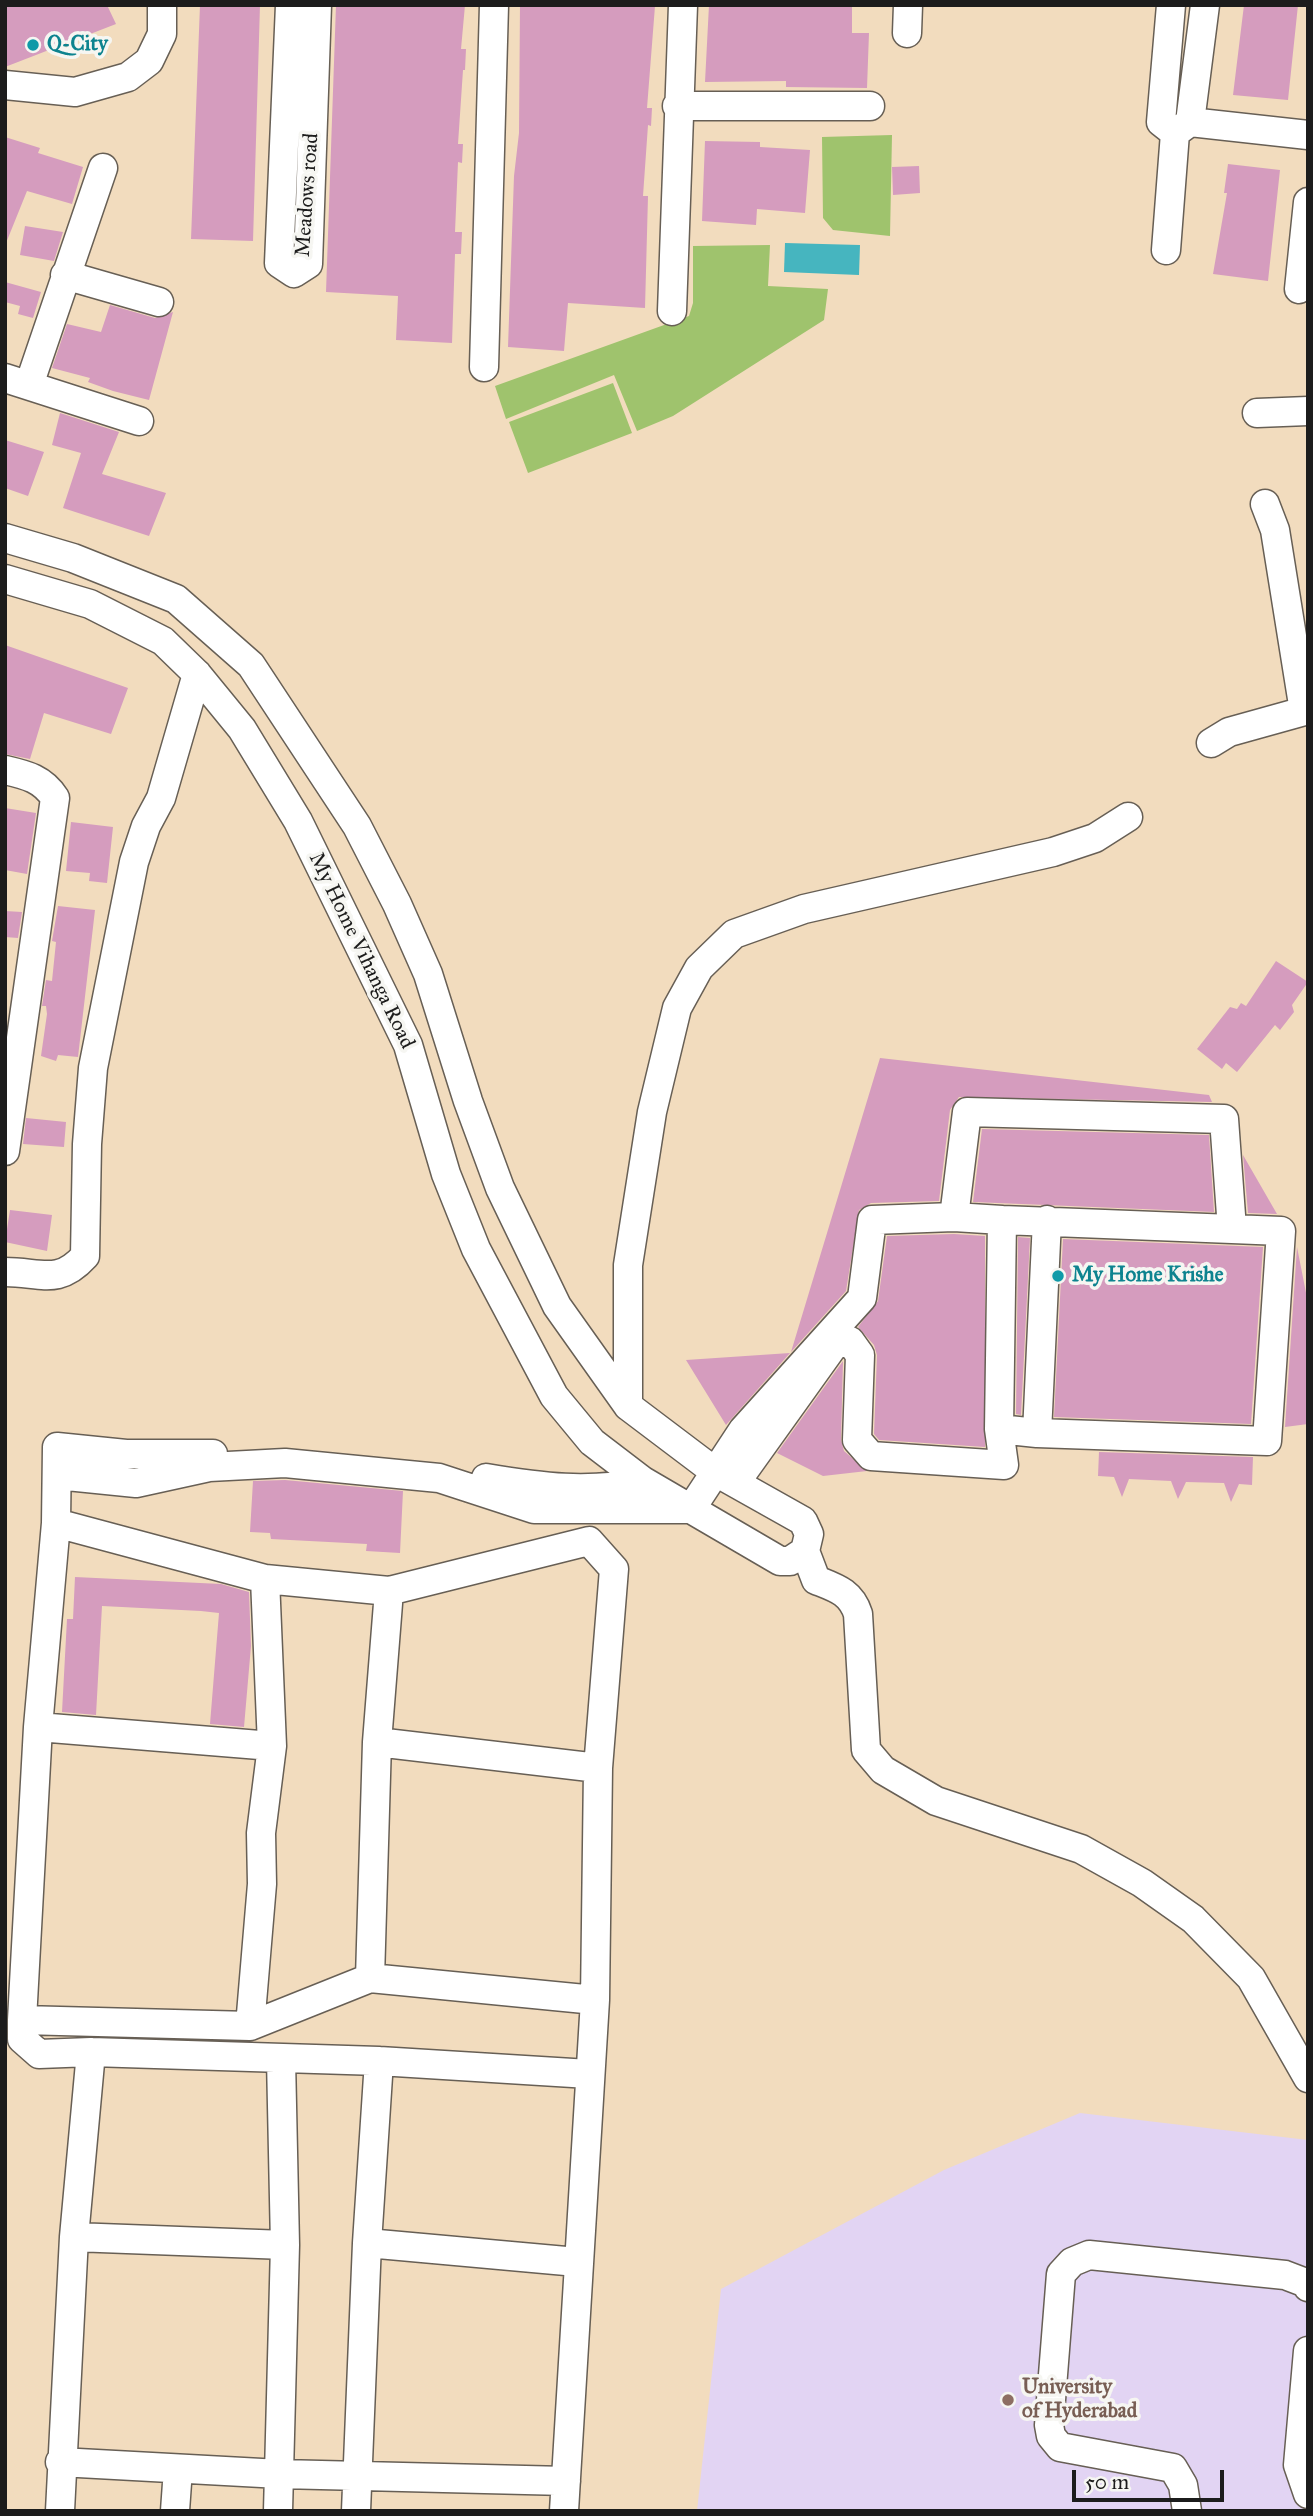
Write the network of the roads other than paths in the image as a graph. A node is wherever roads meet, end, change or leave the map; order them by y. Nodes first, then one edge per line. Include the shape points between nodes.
1 (162, 5) edge
2 (290, 5) edge
3 (317, 5) edge
4 (494, 5) edge
5 (683, 5) edge
6 (908, 5) edge
7 (1171, 5) edge
8 (1205, 5) edge
9 (907, 33) dead end
10 (5, 85) edge
11 (677, 106) junction
12 (870, 106) dead end
13 (1183, 127) junction
14 (1308, 135) edge
15 (103, 168) dead end
16 (1308, 202) edge
17 (1166, 250) dead end
18 (65, 275) junction
19 (1299, 289) dead end
20 (159, 302) dead end
21 (672, 311) dead end
22 (484, 367) dead end
23 (17, 382) edge
24 (1308, 411) edge
25 (1257, 413) dead end
26 (139, 421) dead end
27 (1265, 504) dead end
28 (5, 538) edge
29 (5, 579) edge
30 (197, 674) junction
31 (1306, 710) edge
32 (1211, 743) dead end
33 (5, 770) edge
34 (1128, 817) dead end
35 (5, 1151) edge
36 (954, 1217) junction
37 (1002, 1220) junction
38 (1047, 1220) junction
39 (1232, 1229) junction
40 (5, 1272) edge
41 (862, 1298) junction
42 (860, 1355) junction
43 (628, 1406) junction
44 (999, 1429) junction
45 (1037, 1433) junction
46 (57, 1475) junction
47 (725, 1477) junction
48 (643, 1481) junction
49 (691, 1509) junction
50 (55, 1523) junction
51 (805, 1551) junction
52 (265, 1579) junction
53 (389, 1591) junction
54 (38, 1727) junction
55 (377, 1742) junction
56 (272, 1746) junction
57 (598, 1768) junction
58 (370, 1979) junction
59 (595, 2000) junction
60 (22, 2020) junction
61 (250, 2026) junction
62 (91, 2052) junction
63 (281, 2059) junction
64 (379, 2061) junction
65 (589, 2074) junction
66 (1308, 2078) edge
67 (74, 2237) junction
68 (367, 2243) junction
69 (285, 2245) junction
70 (578, 2262) junction
71 (1308, 2287) edge
72 (1308, 2351) edge
73 (1307, 2362) edge
74 (60, 2462) junction
75 (178, 2469) junction
76 (279, 2474) junction
77 (358, 2475) junction
78 (566, 2481) junction
79 (1308, 2494) edge
80 (60, 2511) edge
81 (175, 2511) edge
82 (278, 2511) edge
83 (356, 2511) edge
84 (564, 2511) edge
85 (1187, 2511) edge

1 - 10 street via 162,34 154,52 128,77 75,92
2 - 3 street, Meadows road via 279,263 294,273 307,264
4 - 22 street
5 - 11 street
6 - 9 street
7 - 13 street via 1161,122
8 - 13 street
11 - 12 street
11 - 21 street
13 - 14 street
13 - 17 street
15 - 18 street
16 - 19 street
18 - 20 street
18 - 23 street
23 - 26 street
24 - 25 street
27 - 31 street via 1275,530
28 - 43 street via 86,562 176,599 251,664 358,826 428,975 500,1188 557,1306
29 - 30 street, My Home Vihanga Road via 90,604 163,641
30 - 40 street via 161,798 134,862 95,1055 87,1144 85,1256 72,1270 54,1277
30 - 48 street, My Home Vihanga Road via 242,729 298,821 408,1045 446,1174 477,1249 554,1396 592,1442
31 - 32 street via 1229,732
33 - 35 street via 48,786 55,798
34 - 43 street via 1095,838 1052,852 804,909 734,934 699,968 677,1008 652,1112 628,1265
36 - 37 street
36 - 39 street via 967,1112 1224,1119
36 - 41 street via 872,1220
37 - 38 street
37 - 44 street
38 - 39 street
38 - 45 street
39 - 45 street via 1281,1231 1267,1441
41 - 42 street
41 - 47 street via 743,1430
42 - 44 street via 857,1440 871,1456 1004,1465
42 - 47 street via 850,1341 834,1345
43 - 47 street
44 - 45 street
46 - 48 street via 57,1447 126,1454 340,1454 551,1489 612,1488
46 - 49 street via 136,1483 209,1467 285,1463 439,1478 534,1508
46 - 50 street
47 - 49 street
47 - 51 street via 803,1521 809,1534
48 - 49 street, My Home Vihanga Road
49 - 51 street, My Home Vihanga Road via 780,1561 790,1561
50 - 52 street
50 - 54 street
51 - 66 street via 816,1580 844,1591 855,1603 866,1751 883,1770 936,1801 1082,1849 1193,1919 1251,1979
52 - 53 street
52 - 56 street
53 - 55 street
53 - 57 street via 589,1541 614,1569
54 - 56 street
54 - 60 street
55 - 57 street
55 - 58 street
56 - 61 street via 261,1833 262,1884
57 - 59 street
58 - 59 street
58 - 61 street
59 - 65 street
60 - 61 street
60 - 62 street via 22,2039 39,2054
62 - 63 street
62 - 67 street
63 - 64 street
63 - 69 street
64 - 65 street
64 - 68 street
65 - 70 street
67 - 69 street
67 - 74 street
68 - 70 street
68 - 77 street
69 - 76 street
70 - 78 street
71 - 85 street via 1285,2275 1089,2255 1060,2274 1051,2436 1060,2447 1173,2468 1183,2485
72 - 73 street
73 - 79 street via 1298,2465
74 - 75 street
74 - 80 street
75 - 76 street
75 - 81 street
76 - 77 street
76 - 82 street
77 - 78 street
77 - 83 street
78 - 84 street

